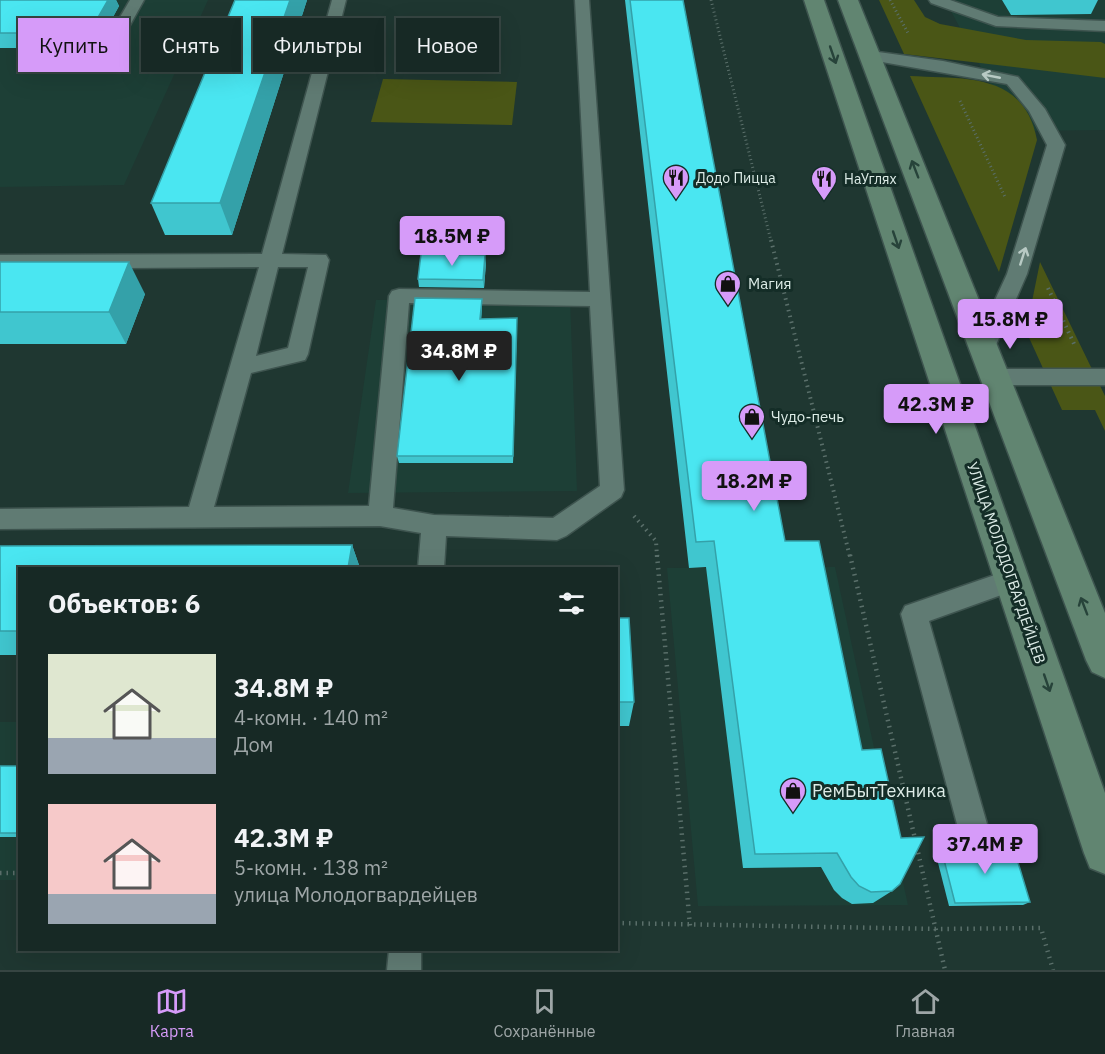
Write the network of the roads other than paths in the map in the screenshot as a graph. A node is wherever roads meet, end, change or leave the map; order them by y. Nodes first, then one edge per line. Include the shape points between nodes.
1 (137, 0) edge
2 (339, 0) edge
3 (582, 0) edge
4 (814, 0) edge
5 (848, 0) edge
6 (936, 0) edge
7 (127, 18) edge
8 (1105, 26) edge
9 (871, 56) junction
10 (269, 260) junction
11 (0, 262) edge
12 (600, 299) junction
13 (984, 348) junction
14 (242, 367) junction
15 (1105, 376) edge
16 (995, 377) junction
17 (199, 516) junction
18 (380, 516) junction
19 (0, 519) edge
20 (434, 525) junction
21 (431, 567) edge
22 (1012, 580) junction
23 (1105, 660) edge
24 (972, 824) dead end
25 (1105, 853) edge
26 (405, 951) edge
27 (404, 970) edge

1 - 7 lane
2 - 10 lane
3 - 12 lane
4 -> 22 main road, УЛИЦА МОЛОДОГВАРДЕЙЦЕВ
5 - 9 main road
6 - 8 lane via 996,21
13 -> 9 main road
13 -> 9 lane via 1017,274 1056,145 1037,109 1012,80
10 - 11 lane
10 - 14 lane
10 - 14 lane via 319,260 297,354
12 - 18 lane via 399,296
12 - 20 lane via 612,490 557,529
13 - 16 main road
14 - 17 lane
15 - 16 lane
23 -> 16 main road
17 - 18 lane
17 - 19 lane
18 - 20 lane
20 - 21 lane
22 - 24 lane via 914,614
22 -> 25 main road, УЛИЦА МОЛОДОГВАРДЕЙЦЕВ
26 - 27 lane

